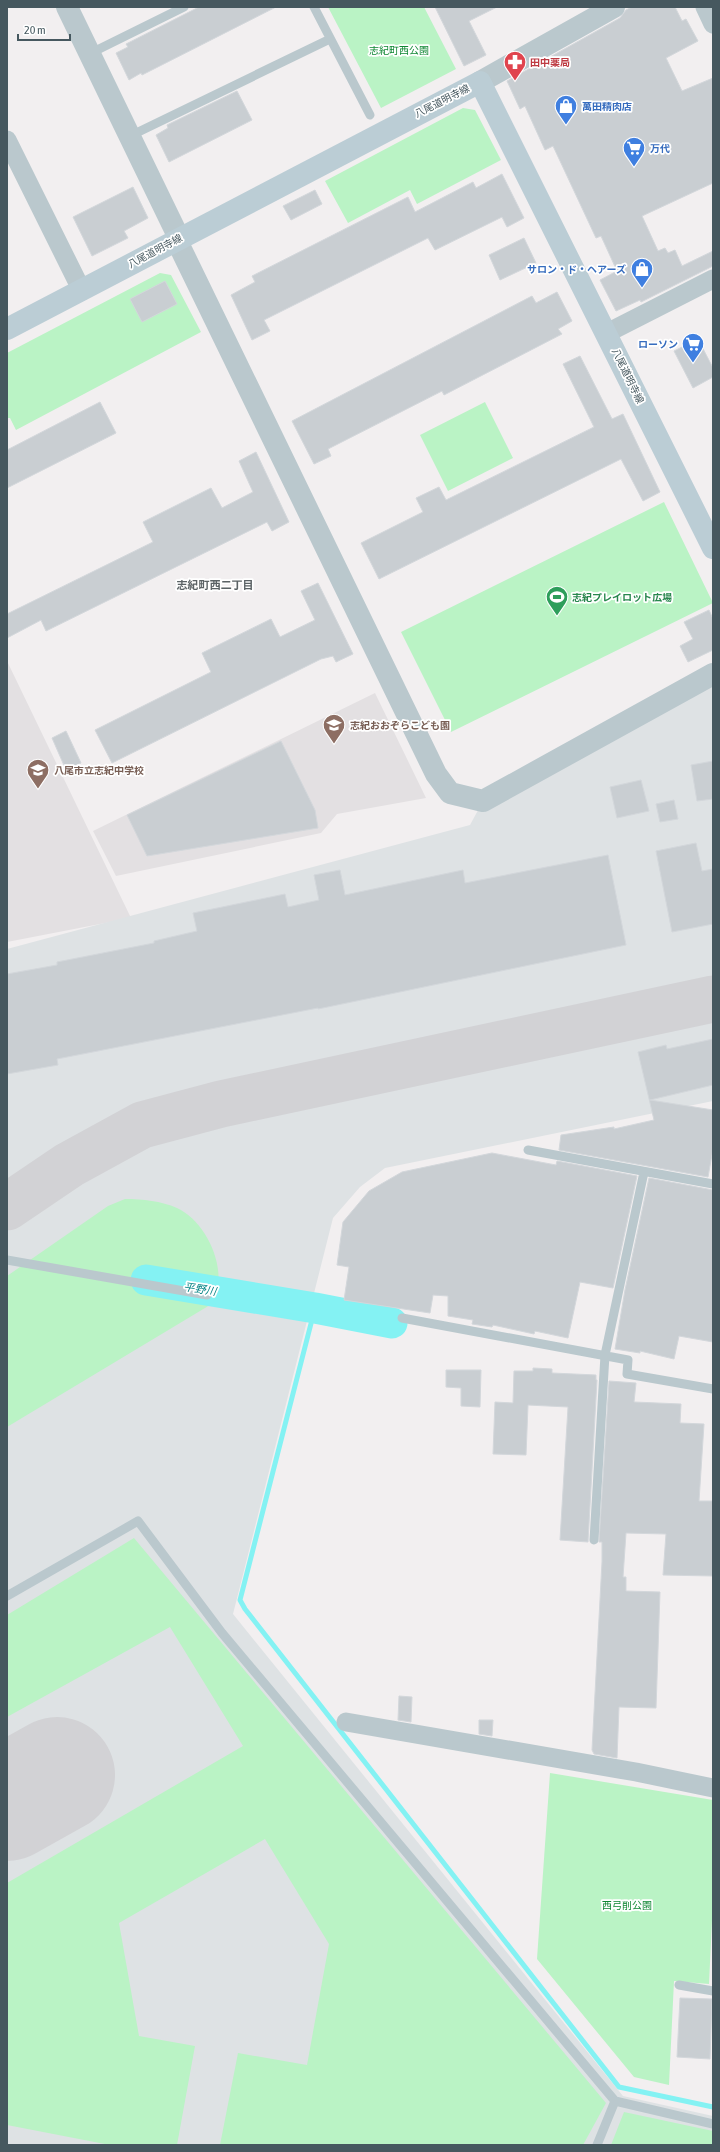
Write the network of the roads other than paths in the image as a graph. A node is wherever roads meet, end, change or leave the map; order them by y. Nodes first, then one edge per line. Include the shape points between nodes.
1 (67, 7) edge
2 (184, 7) edge
3 (314, 7) edge
4 (614, 7) edge
5 (705, 7) edge
6 (713, 24) edge
7 (330, 39) junction
8 (89, 54) junction
9 (480, 82) junction
10 (370, 116) dead end
11 (130, 136) junction
12 (7, 140) edge
13 (178, 238) junction
14 (713, 279) edge
15 (82, 291) junction
16 (7, 329) edge
17 (607, 333) junction
18 (713, 548) edge
19 (713, 674) edge
20 (528, 1150) dead end
21 (644, 1172) junction
22 (713, 1184) edge
23 (7, 1260) edge
24 (207, 1295) dead end
25 (402, 1318) dead end
26 (604, 1355) junction
27 (713, 1389) edge
28 (594, 1540) dead end
29 (7, 1596) edge
30 (346, 1722) dead end
31 (713, 1788) edge
32 (679, 1985) dead end
33 (713, 1992) edge
34 (615, 2101) junction
35 (713, 2124) edge
36 (597, 2145) edge

1 - 8 street
2 - 8 lane
3 - 7 lane
4 - 9 street
5 - 6 street
7 - 10 lane
7 - 11 lane
8 - 11 street
9 - 13 main road, 八尾道明寺線
9 - 17 main road, 八尾道明寺線
11 - 13 street
12 - 15 street
13 - 15 main road, 八尾道明寺線
13 - 19 street via 436,774 450,793 483,801
14 - 17 street
15 - 16 main road, 八尾道明寺線
17 - 18 main road, 八尾道明寺線
20 - 21 lane
21 - 22 lane
21 - 26 lane
23 - 24 lane
25 - 26 lane
26 - 27 lane via 628,1360 627,1374
26 - 28 lane
29 - 34 lane via 138,1521 222,1633
30 - 31 street via 636,1772
32 - 33 lane
34 - 35 lane
34 - 36 lane

